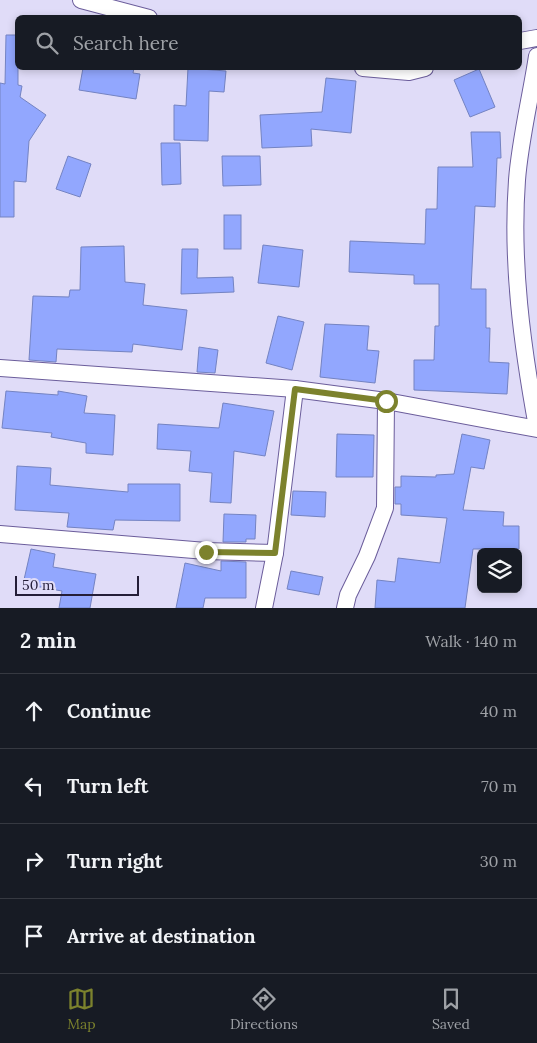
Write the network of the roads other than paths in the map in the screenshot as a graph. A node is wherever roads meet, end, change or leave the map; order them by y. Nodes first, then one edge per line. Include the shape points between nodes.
1 (82, 0) edge
2 (138, 15) edge
3 (537, 38) edge
4 (522, 42) edge
5 (537, 56) edge
6 (386, 70) edge
7 (417, 70) edge
8 (530, 145) edge
9 (0, 368) edge
10 (295, 389) junction
11 (386, 401) junction
12 (537, 428) edge
13 (0, 534) edge
14 (275, 553) junction
15 (264, 608) edge
16 (345, 608) edge

1 - 2 street
3 - 4 street
5 - 8 street
6 - 7 street
8 - 12 street via 517,179 516,260 521,338
9 - 10 street
10 - 11 street
10 - 14 street
11 - 12 street
11 - 16 street via 385,508
13 - 14 street via 206,552
14 - 15 street

